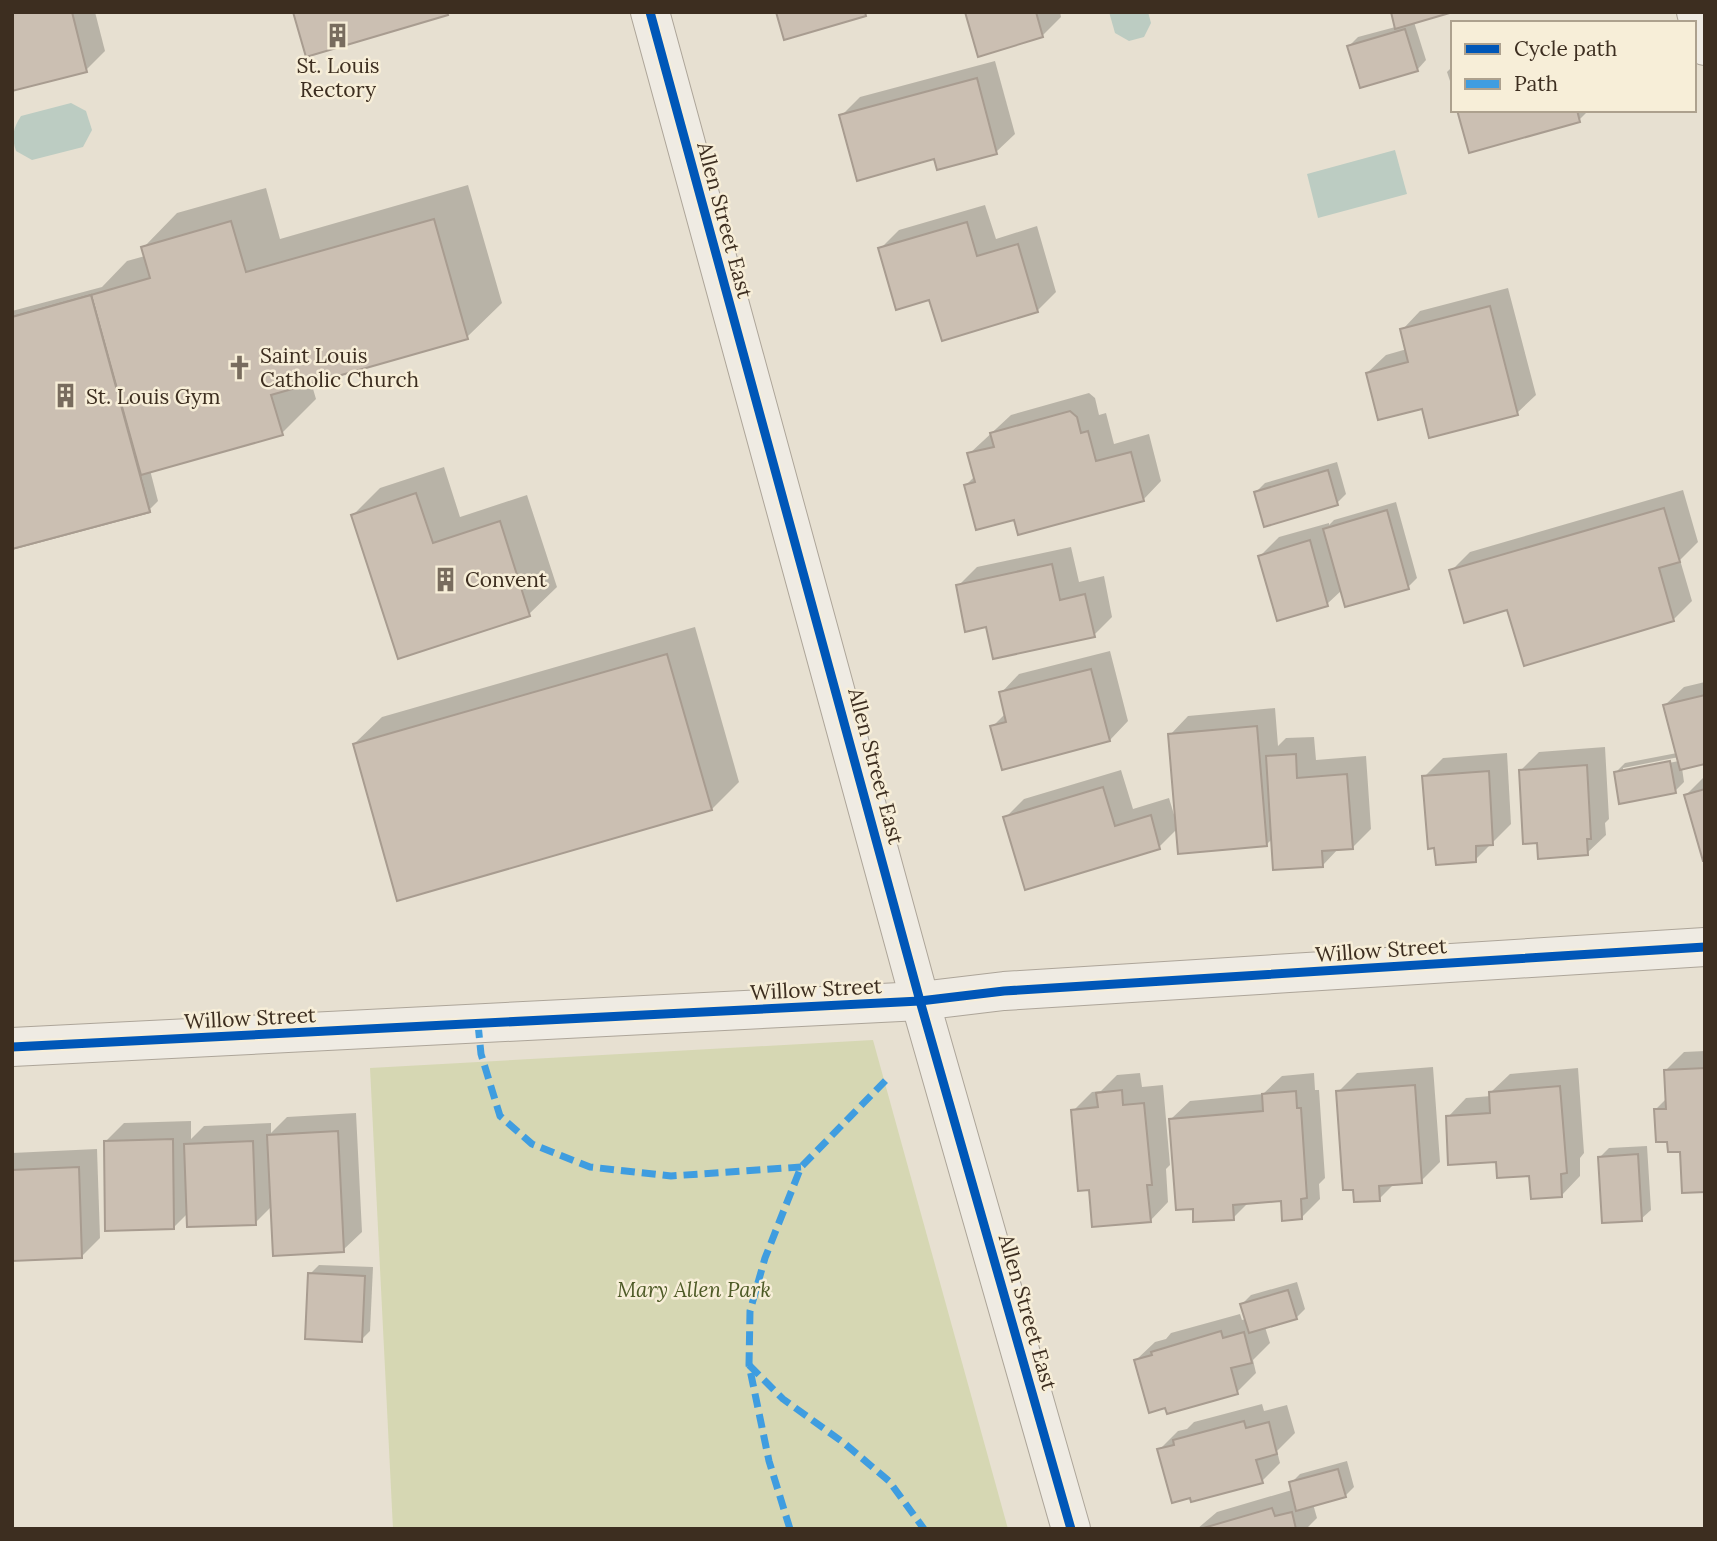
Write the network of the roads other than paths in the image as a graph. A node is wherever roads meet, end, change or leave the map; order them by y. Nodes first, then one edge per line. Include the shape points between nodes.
1 (650, 12) edge
2 (1696, 12) edge
3 (1705, 46) edge
4 (1705, 947) edge
5 (920, 1001) junction
6 (12, 1047) edge
7 (1072, 1529) edge

1 - 5 street, Allen Street East
2 - 3 street
4 - 5 street, Willow Street via 1004,991
5 - 6 street, Willow Street
5 - 7 street, Allen Street East

